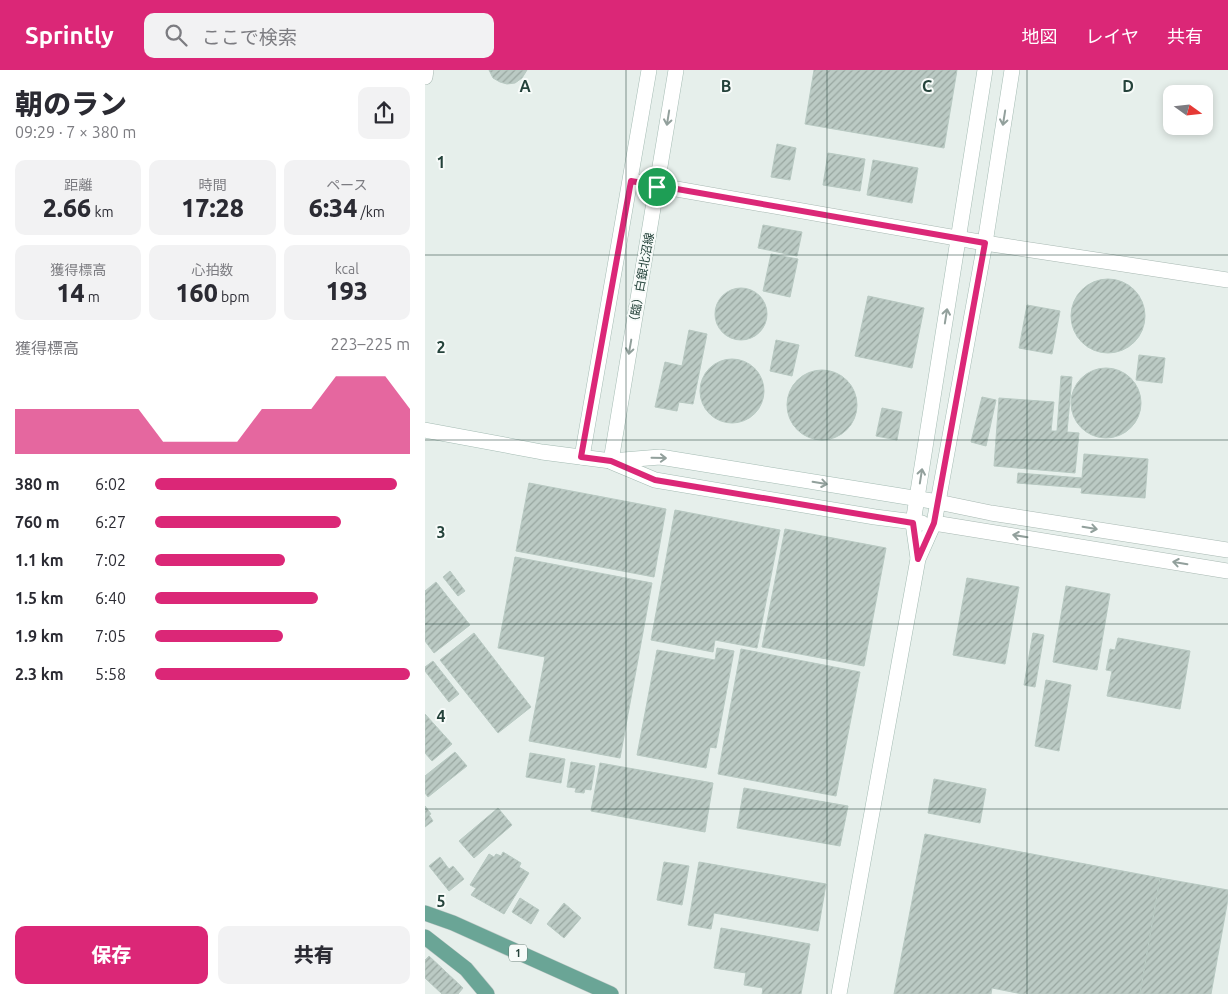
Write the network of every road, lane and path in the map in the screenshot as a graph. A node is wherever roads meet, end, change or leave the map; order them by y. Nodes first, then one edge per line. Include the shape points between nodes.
1 (426, 70) edge
2 (649, 70) edge
3 (676, 70) edge
4 (985, 70) edge
5 (1012, 70) edge
6 (425, 77) edge
7 (631, 181) junction
8 (657, 187) junction
9 (958, 238) junction
10 (985, 243) junction
11 (1228, 280) edge
12 (425, 430) edge
13 (581, 457) junction
14 (611, 461) junction
15 (918, 499) junction
16 (938, 502) junction
17 (913, 523) junction
18 (934, 523) junction
19 (1228, 550) edge
20 (918, 559) junction
21 (1228, 571) edge
22 (425, 913) edge
23 (425, 937) edge
24 (487, 994) edge
25 (611, 994) edge
26 (839, 994) edge

1 - 6 street
2 - 7 street
3 -> 8 street, （臨）白銀北沼線
4 - 9 street
5 -> 10 street
7 - 8 street
7 - 13 street
8 - 9 street
8 -> 14 street, （臨）白銀北沼線
9 - 10 street
15 -> 9 street
10 - 11 street
10 - 16 street
12 - 13 street
13 - 14 street
14 -> 15 street via 660,457
14 - 17 street via 655,480
15 - 16 street
15 - 17 street
16 - 18 street
16 -> 19 street
17 - 18 street
17 - 20 street
18 - 20 street
21 -> 18 street
20 - 26 street
22 - 25 main road, 1
23 - 24 main road via 466,969

